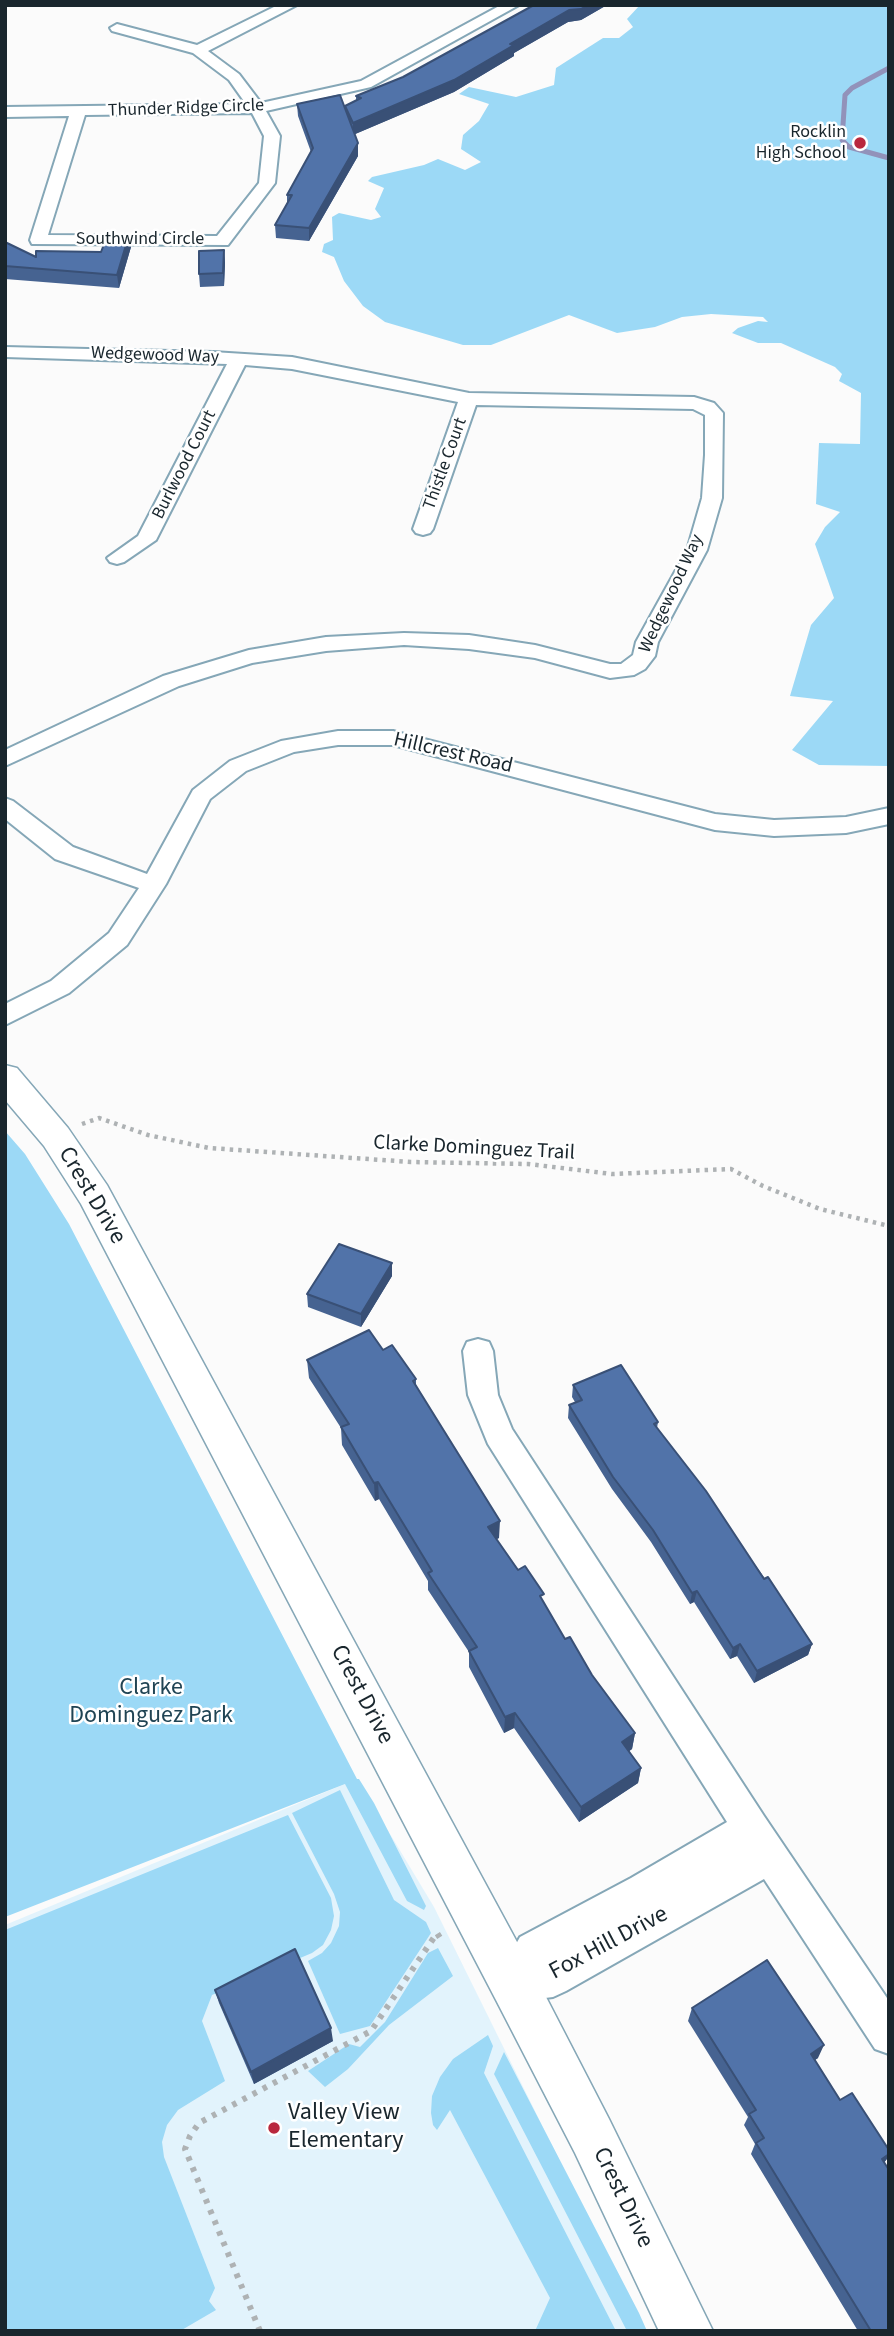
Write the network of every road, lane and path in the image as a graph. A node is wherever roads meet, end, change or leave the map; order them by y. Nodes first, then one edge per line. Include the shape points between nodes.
1 (289, 5) edge
2 (512, 5) edge
3 (117, 28) dead end
4 (198, 50) junction
5 (257, 108) junction
6 (5, 112) edge
7 (78, 113) junction
8 (8, 358) edge
9 (239, 358) junction
10 (469, 400) junction
11 (423, 529) dead end
12 (117, 558) dead end
13 (5, 759) edge
14 (5, 806) edge
15 (889, 816) edge
16 (154, 884) junction
17 (5, 1016) edge
18 (5, 1077) edge
19 (56, 1137) junction
20 (889, 1226) edge
21 (478, 1351) dead end
22 (761, 1842) junction
23 (442, 1941) dead end
24 (513, 1983) junction
25 (889, 2035) edge
26 (260, 2331) edge
27 (687, 2331) edge

1 - 4 street
2 - 5 street, Thunder Ridge Circle via 366,84
3 - 4 street
4 - 5 street via 234,77
5 - 7 street, Thunder Ridge Circle
5 - 7 street, Southwind Circle via 272,136 267,183 222,241 38,240
6 - 7 street, Thunder Ridge Circle
8 - 9 street, Wedgewood Way
9 - 10 street, Wedgewood Way via 292,363
9 - 12 street, Burlwood Court via 146,540
10 - 11 street, Thistle Court
10 - 13 street, Wedgewood Way via 687,402 714,413 709,511 697,550 637,664 610,671 535,652 437,639 326,644 249,657 181,678
14 - 16 street via 64,853
15 - 16 street, Hillcrest Road via 846,825 774,828 715,822 393,738 338,738 289,746 238,766 201,795
16 - 17 street, Hillcrest Road via 118,939 60,987
18 - 19 street, Crest Drive
19 - 20 path, Clarke Dominguez Trail via 99,1118 148,1135 209,1148 411,1162 528,1164 612,1174 731,1169 820,1209
19 - 24 street, Crest Drive via 101,1207
21 - 22 street via 483,1395 499,1435
22 - 24 street, Fox Hill Drive via 651,1904 553,1978
22 - 25 street
23 - 26 path via 437,1933 371,2031 199,2123 190,2136 185,2149
24 - 27 street, Crest Drive

